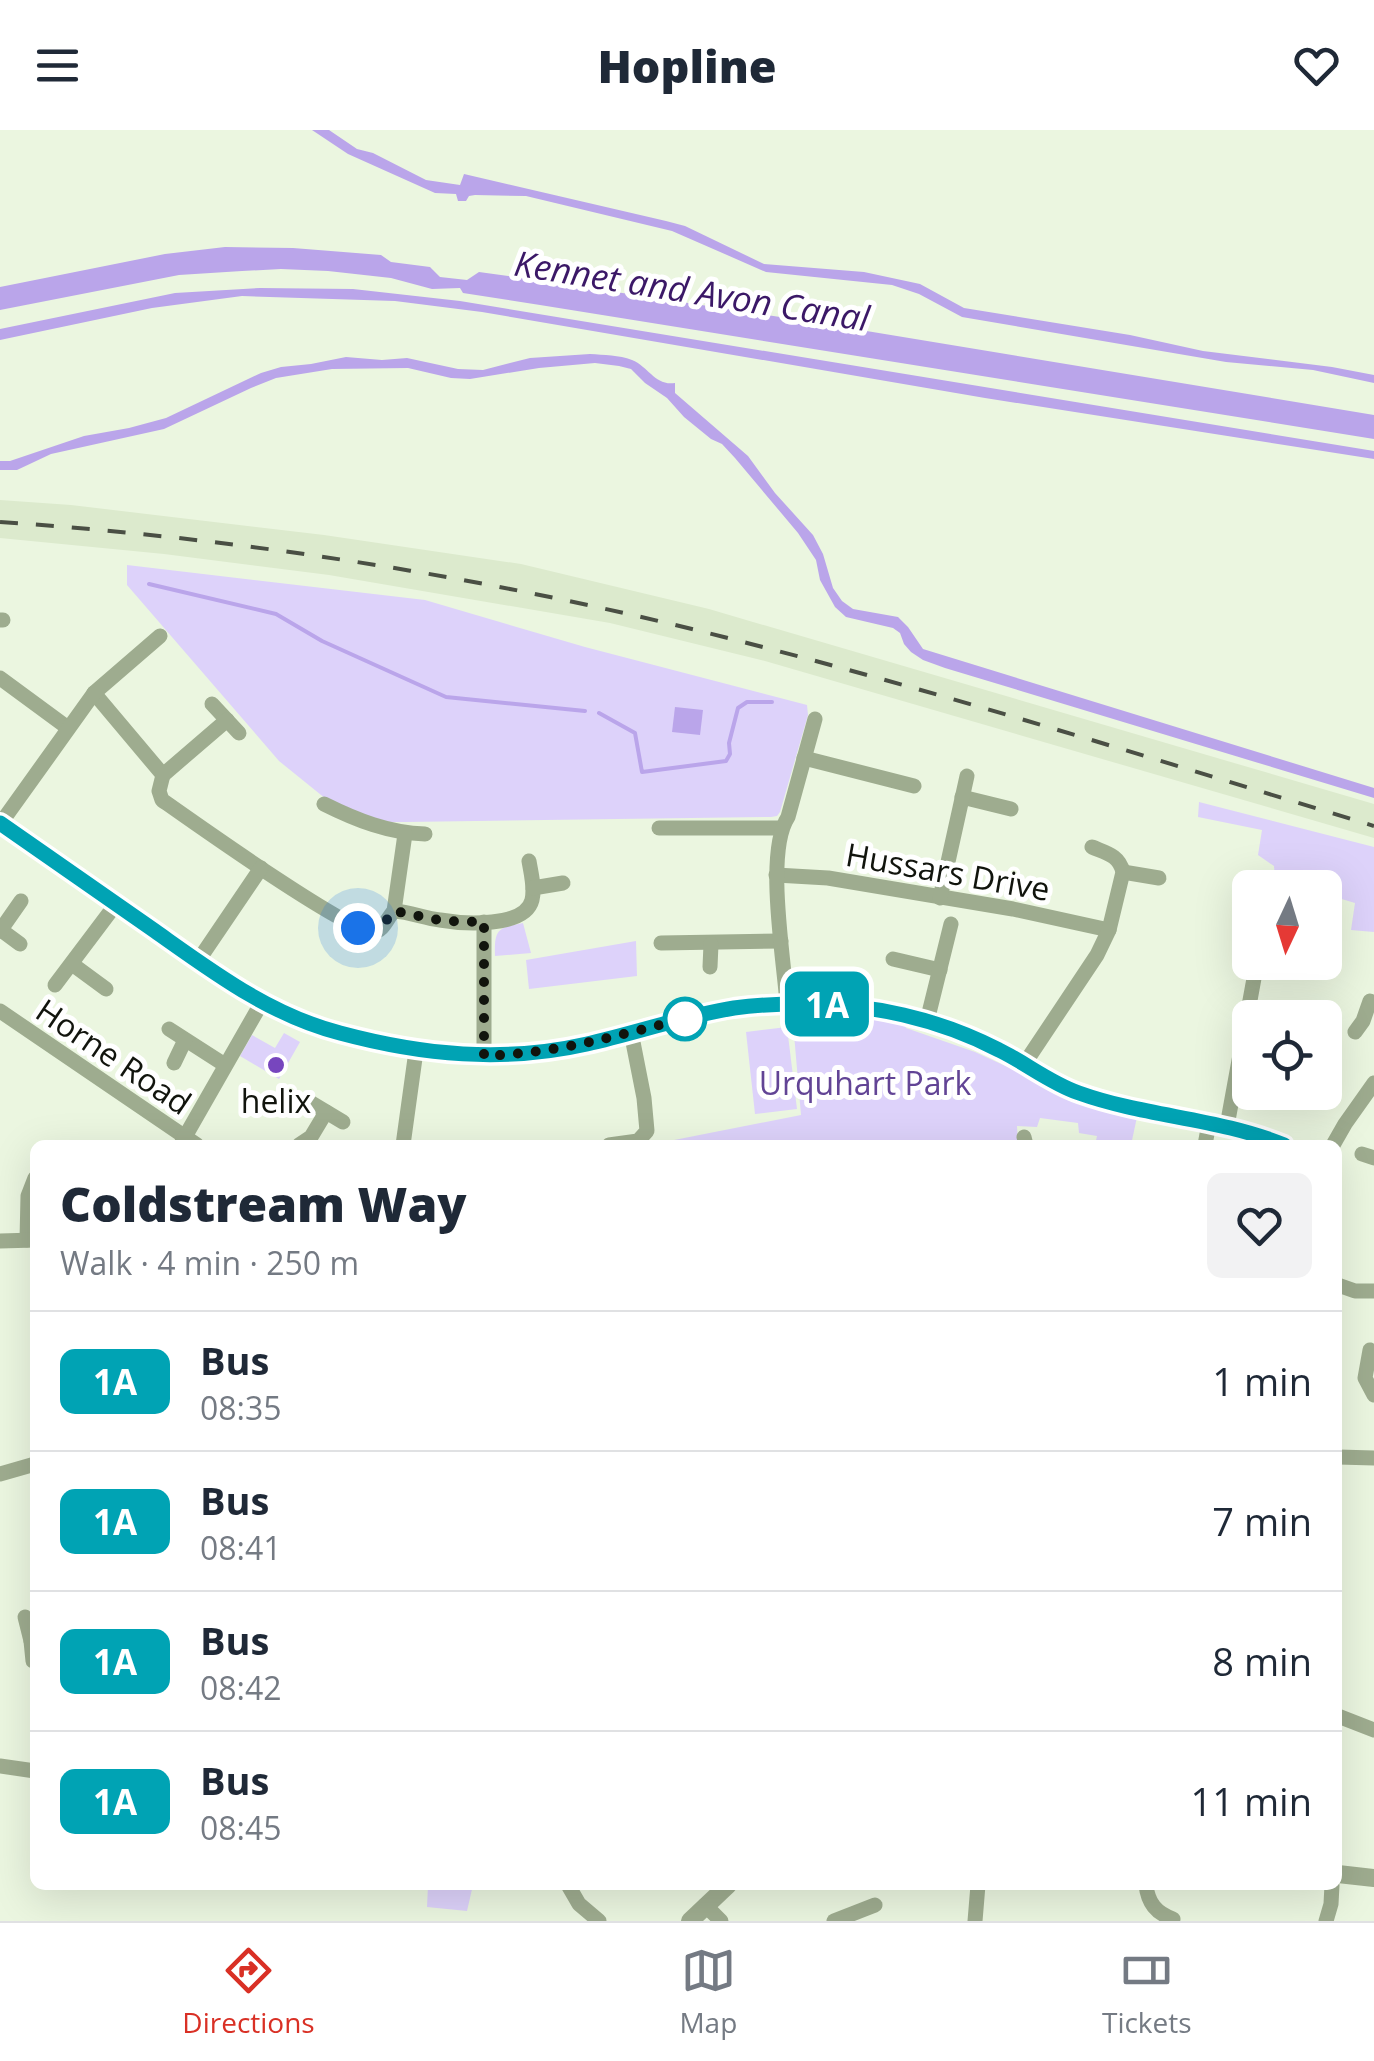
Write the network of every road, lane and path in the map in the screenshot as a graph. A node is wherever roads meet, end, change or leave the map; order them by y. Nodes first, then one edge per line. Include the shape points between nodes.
1 (160, 636) dead end
2 (0, 678) edge
3 (94, 693) junction
4 (212, 704) dead end
5 (815, 719) dead end
6 (227, 720) junction
7 (68, 728) junction
8 (239, 733) dead end
9 (804, 758) junction
10 (164, 776) junction
11 (967, 776) dead end
12 (914, 786) dead end
13 (962, 798) junction
14 (324, 804) dead end
15 (1011, 809) dead end
16 (0, 823) edge
17 (659, 828) dead end
18 (781, 828) junction
19 (405, 834) junction
20 (424, 834) dead end
21 (1092, 848) dead end
22 (529, 861) dead end
23 (261, 868) junction
24 (1123, 872) junction
25 (776, 876) junction
26 (1159, 878) dead end
27 (562, 883) dead end
28 (533, 888) junction
29 (940, 898) junction
30 (21, 901) dead end
31 (116, 904) junction
32 (394, 911) junction
33 (484, 922) junction
34 (951, 924) dead end
35 (1109, 930) junction
36 (0, 931) edge
37 (782, 941) junction
38 (662, 943) dead end
39 (20, 944) dead end
40 (711, 944) junction
41 (894, 959) dead end
42 (198, 961) junction
43 (72, 964) junction
44 (710, 967) dead end
45 (940, 970) junction
46 (1254, 980) edge
47 (56, 985) dead end
48 (106, 989) dead end
49 (1370, 1001) dead end
50 (262, 1002) junction
51 (787, 1004) junction
52 (3, 1020) edge
53 (927, 1021) junction
54 (168, 1029) dead end
55 (1364, 1029) edge
56 (632, 1032) junction
57 (185, 1040) junction
58 (416, 1050) junction
59 (484, 1056) junction
60 (1025, 1063) junction
61 (174, 1064) dead end
62 (225, 1065) junction
63 (1374, 1083) edge
64 (308, 1102) dead end
65 (326, 1112) junction
66 (343, 1122) dead end
67 (1209, 1124) junction
68 (1226, 1126) junction
69 (184, 1140) edge
70 (188, 1140) edge
71 (307, 1140) edge
72 (404, 1140) edge
73 (639, 1140) edge
74 (1206, 1140) edge
75 (1271, 1140) edge
76 (1337, 1140) edge
77 (30, 1191) edge
78 (30, 1225) edge
79 (30, 1240) edge
80 (0, 1241) edge
81 (1349, 1270) dead end
82 (1342, 1283) edge
83 (1342, 1288) edge
84 (1374, 1291) edge
85 (1370, 1350) dead end
86 (1374, 1396) edge
87 (1342, 1457) edge
88 (1374, 1458) edge
89 (30, 1465) edge
90 (0, 1474) edge
91 (25, 1617) dead end
92 (30, 1631) edge
93 (1342, 1718) edge
94 (1374, 1730) edge
95 (0, 1766) edge
96 (30, 1771) edge
97 (1342, 1874) edge
98 (1374, 1878) edge
99 (571, 1890) edge
100 (722, 1890) edge
101 (978, 1890) edge
102 (1146, 1890) edge
103 (1332, 1890) edge
104 (705, 1905) junction
105 (875, 1905) dead end
106 (1173, 1919) edge
107 (593, 1920) edge
108 (690, 1921) edge
109 (721, 1921) edge
110 (834, 1921) edge
111 (975, 1921) edge
112 (1326, 1921) edge

1 - 3 street
2 - 7 street
3 - 7 street
3 - 10 street
4 - 6 street
5 - 9 street
6 - 8 street
6 - 10 street
7 - 16 street
9 - 12 street
9 - 18 street
10 - 23 street via 162,800
11 - 13 street
13 - 15 street
13 - 29 street
14 - 19 street
16 - 31 street
17 - 18 street
18 - 25 street
19 - 20 street
19 - 32 street
21 - 24 street via 1114,856
22 - 28 street
23 - 32 street via 365,932 377,932
23 - 42 street
24 - 26 street
24 - 35 street
25 - 29 street, Hussars Drive
25 - 37 street
27 - 28 street
28 - 33 street via 531,904 519,917
29 - 35 street, Hussars Drive
30 - 36 street
31 - 42 street
31 - 43 street
32 - 33 street
33 - 59 street
34 - 45 street
35 - 60 street
36 - 39 street
37 - 40 street
37 - 51 street
38 - 40 street
40 - 44 street
41 - 45 street
42 - 50 street
43 - 47 street
43 - 48 street
45 - 53 street
46 - 68 street
49 - 55 street
50 - 58 street via 336,1032
50 - 62 street
51 - 53 street via 845,1005
51 - 56 street via 734,1008
52 - 69 street, Horne Road
53 - 60 street
54 - 57 street
56 - 59 street via 566,1048
56 - 73 street via 647,1131
57 - 61 street
57 - 62 street
58 - 59 street
58 - 72 street
60 - 67 street via 1079,1093
62 - 70 street
63 - 76 street
64 - 65 street
65 - 66 street
65 - 71 street
67 - 68 street
67 - 74 street
68 - 75 street
77 - 78 street
79 - 80 street
81 - 82 street
83 - 84 street
85 - 86 street via 1365,1378
87 - 88 street
89 - 90 street
91 - 92 street
93 - 94 street
95 - 96 street
97 - 98 street
99 - 107 street
100 - 104 street
101 - 111 street
102 - 106 street via 1147,1913
103 - 112 street
104 - 108 street
104 - 109 street
105 - 110 street via 849,1906

